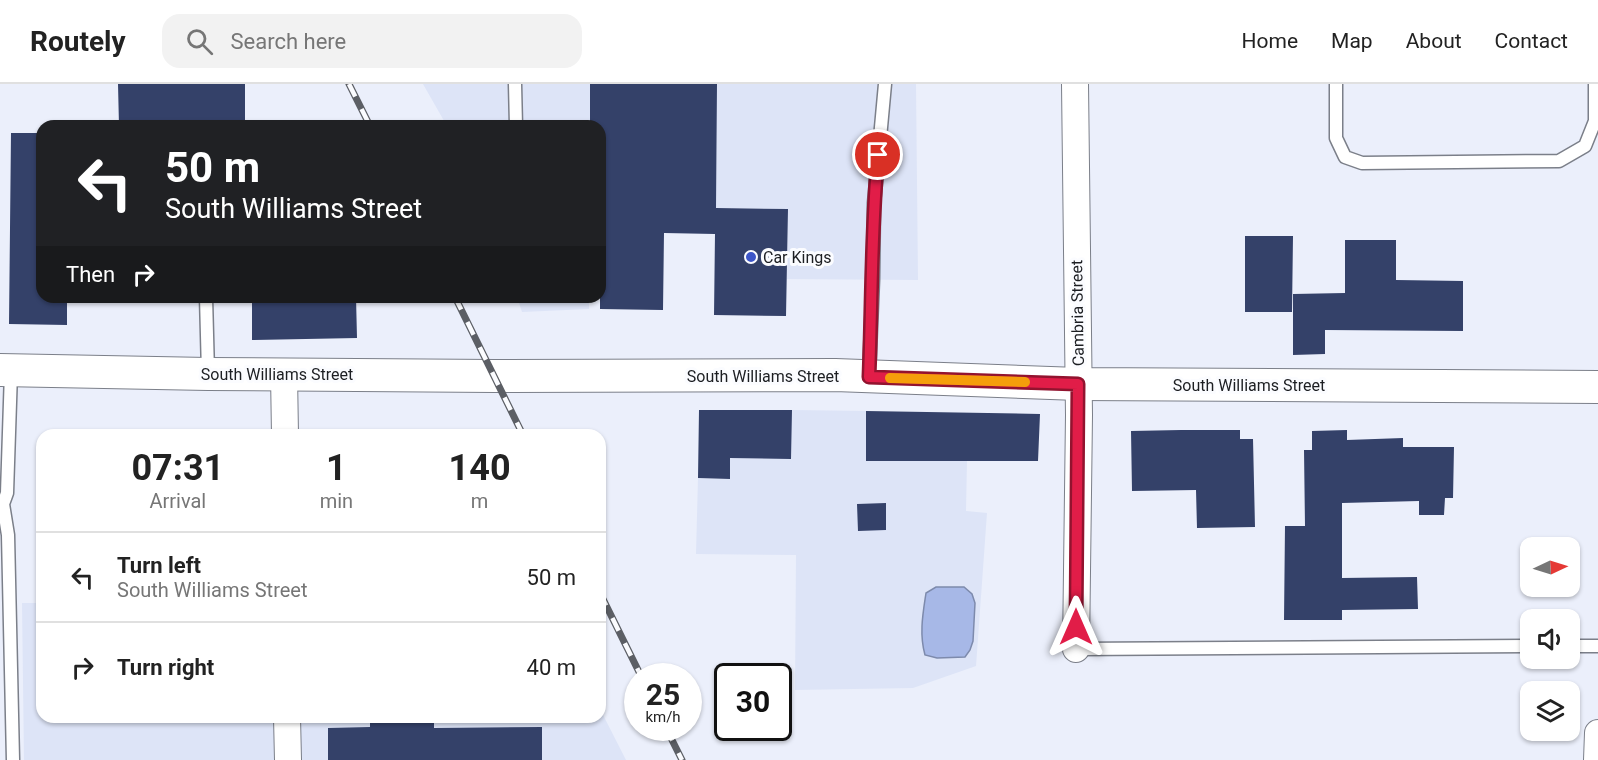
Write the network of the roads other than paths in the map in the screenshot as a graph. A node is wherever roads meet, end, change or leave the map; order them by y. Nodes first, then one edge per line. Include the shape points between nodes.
1 (515, 84) edge
2 (885, 84) edge
3 (1075, 84) edge
4 (1336, 84) edge
5 (1594, 84) edge
6 (516, 120) edge
7 (206, 303) edge
8 (6, 370) edge
9 (208, 374) junction
10 (284, 374) junction
11 (869, 377) junction
12 (1078, 384) junction
13 (1598, 387) edge
14 (285, 429) edge
15 (4, 449) edge
16 (2, 505) edge
17 (1520, 646) edge
18 (1580, 646) edge
19 (1598, 646) edge
20 (1076, 649) joint
21 (287, 723) edge
22 (1598, 733) edge
23 (13, 760) edge
24 (288, 760) edge
25 (1597, 760) edge

1 - 6 lane
2 - 11 lane via 873,203
3 - 12 street, Cambria Street
4 - 5 lane via 1336,138 1345,157 1362,164 1559,161 1585,146 1595,121
7 - 9 lane
8 - 9 street, South Williams Street
8 - 15 lane
9 - 10 street, South Williams Street
10 - 11 street, South Williams Street
10 - 14 street
11 - 12 street, South Williams Street
12 - 13 street, South Williams Street
12 - 20 street, Cambria Street
15 - 16 lane via 7,493
16 - 23 lane via 8,535
17 - 20 lane
18 - 19 lane
21 - 24 street
22 - 25 street

